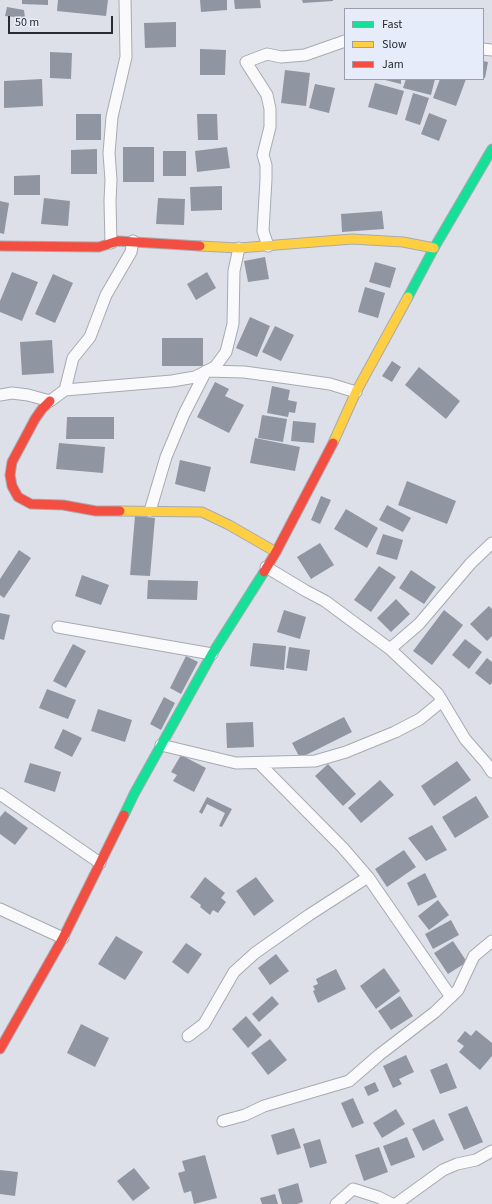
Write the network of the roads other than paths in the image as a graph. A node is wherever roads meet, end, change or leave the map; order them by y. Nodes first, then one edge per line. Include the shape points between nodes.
1 (124, 0) edge
2 (344, 41) edge
3 (492, 150) edge
4 (133, 242) junction
5 (111, 243) junction
6 (0, 246) edge
7 (268, 246) junction
8 (239, 248) junction
9 (434, 248) junction
10 (206, 371) junction
11 (65, 390) junction
12 (356, 392) junction
13 (0, 395) edge
14 (50, 401) junction
15 (150, 511) junction
16 (492, 543) edge
17 (276, 552) junction
18 (266, 567) junction
19 (58, 627) dead end
20 (390, 649) junction
21 (212, 654) junction
22 (442, 701) junction
23 (161, 745) junction
24 (259, 763) junction
25 (490, 764) edge
26 (0, 794) edge
27 (100, 863) junction
28 (368, 877) junction
29 (0, 909) edge
30 (63, 938) junction
31 (492, 941) edge
32 (451, 997) junction
33 (188, 1036) dead end
34 (0, 1049) edge
35 (223, 1121) dead end
36 (492, 1151) edge
37 (336, 1204) edge
38 (392, 1204) edge
39 (396, 1204) edge

1 - 5 street via 126,57 112,117 109,153
2 - 7 street via 305,55 281,57 267,54 246,62 267,96 270,109 270,127 264,154 266,179 263,231
3 - 9 street
4 - 5 street
4 - 8 street
4 - 11 street via 131,252 106,295 90,337 73,358
5 - 6 street via 99,247
7 - 8 street
7 - 9 street via 352,239 403,242
8 - 10 street via 234,271 233,324 226,352 215,367
9 - 12 street
10 - 11 street via 196,377 172,381
10 - 12 street via 244,372 288,378 330,384
10 - 15 street via 166,457
11 - 14 street
12 - 17 street via 326,458
13 - 14 street via 23,394
14 - 15 street via 35,419 12,462 10,475 18,497 31,504 63,505 96,511
15 - 17 street via 202,512
16 - 20 street via 471,563 419,624
17 - 18 street
18 - 20 street via 325,601
18 - 21 street
19 - 21 street
20 - 22 street via 438,694
21 - 23 street
22 - 24 street via 420,719 346,752 315,761
22 - 25 street via 465,740
23 - 24 street via 236,763
23 - 27 street
24 - 28 street
26 - 27 street
27 - 30 street
28 - 32 street
28 - 33 street via 255,953 234,972 204,1024
29 - 30 street
30 - 34 street
31 - 32 street via 474,956 458,990
32 - 35 street via 349,1081
36 - 39 street via 476,1160 443,1170
37 - 38 street via 353,1189

